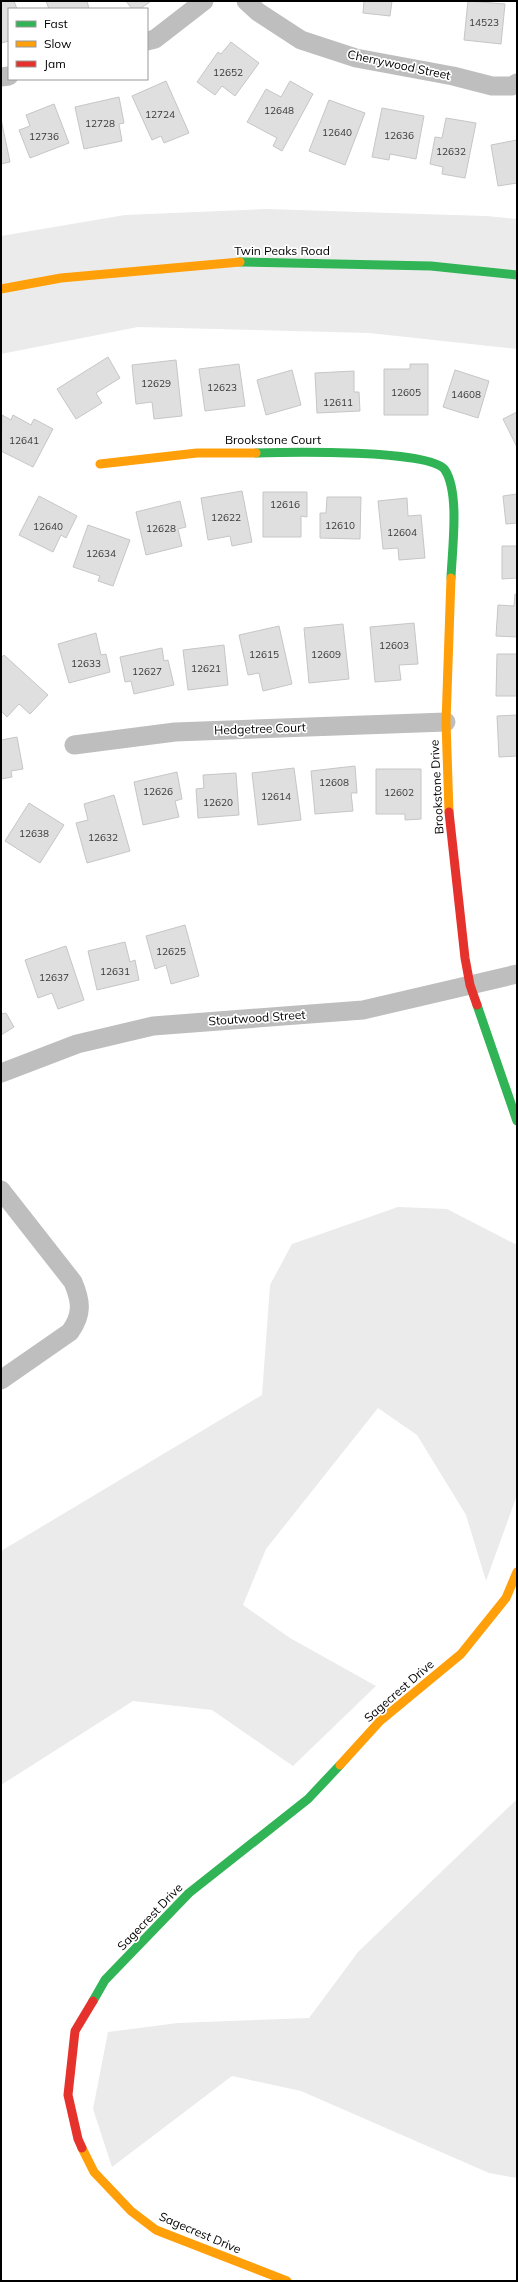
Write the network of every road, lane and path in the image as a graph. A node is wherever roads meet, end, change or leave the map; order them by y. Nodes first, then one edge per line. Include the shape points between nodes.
1 (204, 1) edge
2 (246, 1) edge
3 (148, 42) edge
4 (517, 83) edge
5 (517, 275) edge
6 (1, 289) edge
7 (100, 464) dead end
8 (445, 469) joint
9 (446, 722) junction
10 (74, 744) dead end
11 (517, 974) edge
12 (470, 985) junction
13 (1, 1073) edge
14 (517, 1121) edge
15 (1, 1190) edge
16 (1, 1380) edge
17 (517, 1572) edge
18 (288, 2281) edge

1 - 3 street
2 - 4 street, Cherrywood Street via 258,12 301,40 356,58 445,74 492,86 512,86
5 - 6 street, Twin Peaks Road via 431,266 250,261 61,278
7 - 8 street, Brookstone Court via 197,453 353,452 433,462
8 - 9 street, Brookstone Drive via 454,494
9 - 10 street, Hedgetree Court via 175,732
9 - 12 street, Brookstone Drive via 447,796
11 - 12 street, Stoutwood Street
12 - 13 street, Stoutwood Street via 363,1010 152,1026 77,1044
12 - 14 street, Brookstone Drive
15 - 16 street via 73,1282 79,1297 80,1311 70,1332
17 - 18 street, Sagecrest Drive via 506,1598 461,1654 380,1722 308,1799 189,1892 105,1980 76,2031 68,2095 78,2139 94,2172 131,2210 156,2230

